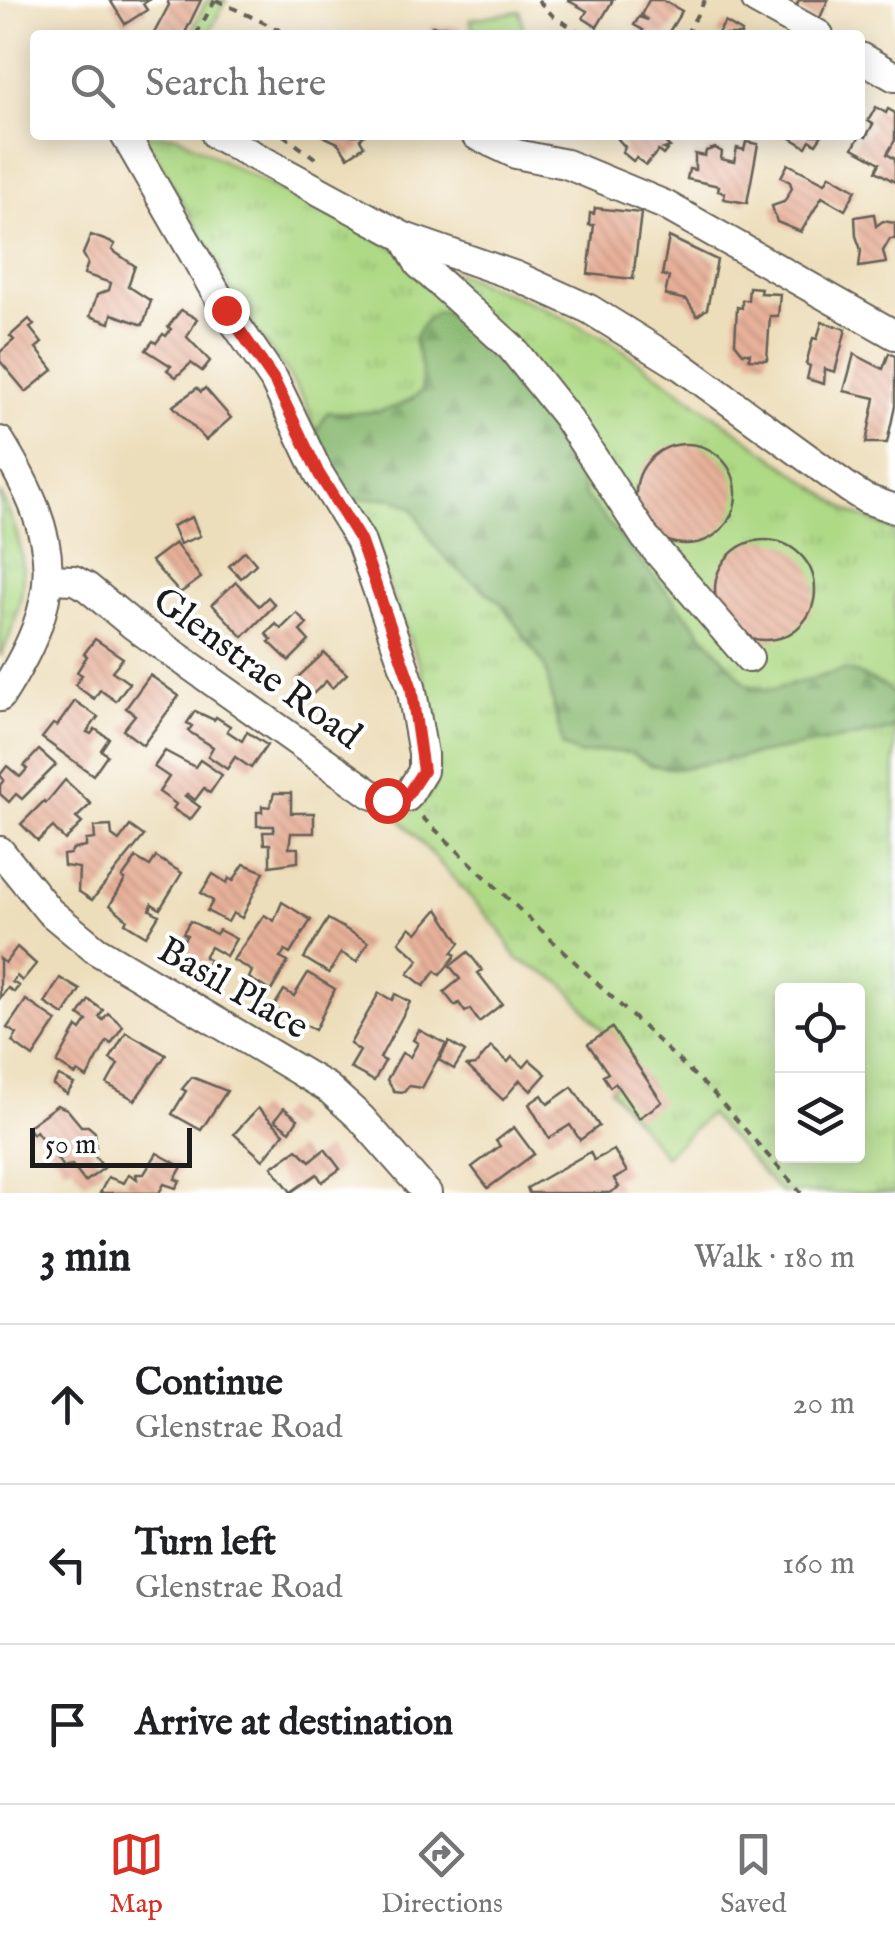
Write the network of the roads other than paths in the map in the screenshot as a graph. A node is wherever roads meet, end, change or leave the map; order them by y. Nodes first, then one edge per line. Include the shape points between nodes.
1 (756, 0) edge
2 (810, 30) edge
3 (865, 61) edge
4 (895, 77) edge
5 (128, 140) edge
6 (225, 140) edge
7 (487, 140) edge
8 (404, 237) junction
9 (895, 335) edge
10 (0, 442) edge
11 (895, 508) edge
12 (49, 579) junction
13 (749, 658) dead end
14 (0, 697) edge
15 (0, 851) edge
16 (427, 1193) edge

1 - 2 street
3 - 4 street
5 - 12 street, Glenstrae Road via 274,380 360,540 411,686 423,771 406,797 371,794 87,587
6 - 8 street
7 - 9 street via 640,193
8 - 11 street via 589,309 850,489
8 - 13 street via 419,264 511,347 566,416 645,537
10 - 12 street via 40,526
12 - 14 street via 38,626
15 - 16 street, Basil Place via 49,911 96,950 328,1088

